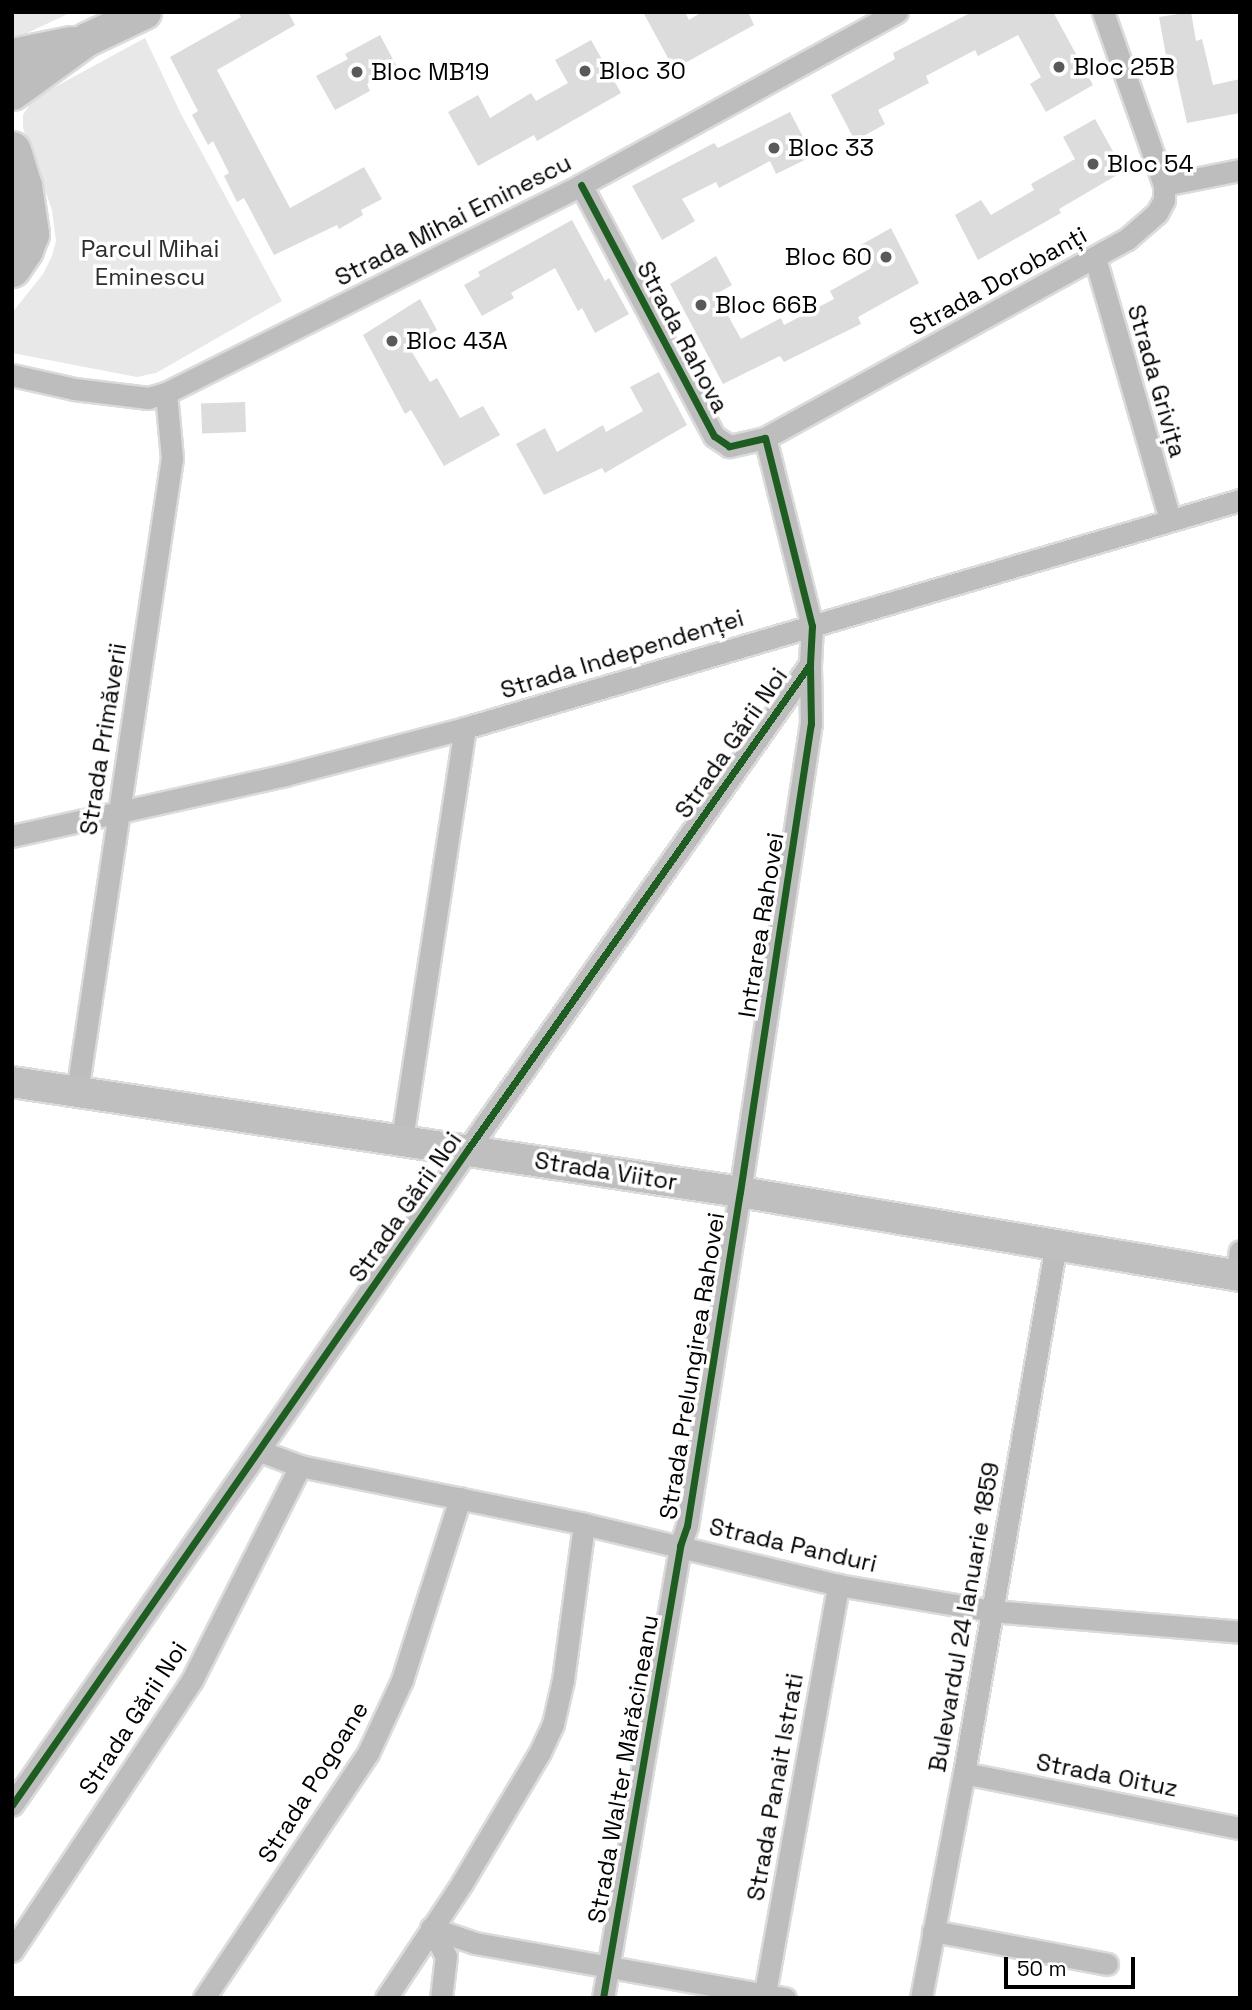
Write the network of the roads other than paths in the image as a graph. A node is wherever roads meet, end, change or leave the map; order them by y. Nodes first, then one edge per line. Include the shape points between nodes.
1 (144, 12) edge
2 (897, 12) edge
3 (1103, 12) edge
4 (87, 39) junction
5 (12, 55) edge
6 (12, 93) edge
7 (12, 150) edge
8 (1240, 170) edge
9 (1164, 185) junction
10 (581, 186) junction
11 (20, 209) edge
12 (1095, 258) junction
13 (12, 268) edge
14 (12, 376) edge
15 (166, 393) junction
16 (765, 438) junction
17 (1240, 500) edge
18 (1170, 519) junction
19 (811, 626) junction
20 (810, 664) junction
21 (465, 728) junction
22 (118, 813) junction
23 (12, 836) edge
24 (12, 1082) edge
25 (77, 1092) junction
26 (402, 1139) junction
27 (468, 1149) junction
28 (740, 1192) junction
29 (1056, 1244) junction
30 (1238, 1267) edge
31 (260, 1451) junction
32 (300, 1466) junction
33 (460, 1498) junction
34 (584, 1524) junction
35 (680, 1546) junction
36 (838, 1585) junction
37 (992, 1611) junction
38 (1240, 1632) edge
39 (964, 1773) junction
40 (12, 1805) edge
41 (1240, 1828) edge
42 (431, 1928) junction
43 (933, 1931) junction
44 (12, 1951) edge
45 (1107, 1964) dead end
46 (609, 1966) junction
47 (764, 1996) edge
48 (204, 1998) edge
49 (386, 1998) edge
50 (441, 1998) edge
51 (603, 1998) edge
52 (785, 1998) edge
53 (921, 1998) edge

1 - 4 main road
2 - 10 street, Strada Mihai Eminescu
3 - 9 street
4 - 5 main road
4 - 6 main road
7 - 11 highway via 23,186
8 - 9 street
9 - 12 street, Strada Dorobanți via 1164,200 1157,213
10 - 15 street, Strada Mihai Eminescu
10 - 16 street, Strada Rahova via 714,436 729,446
11 - 13 highway via 27,245
12 - 16 street, Strada Dorobanți
12 - 18 street, Strada Grivița
14 - 15 street, Strada Mihai Eminescu via 148,398
15 - 22 street, Strada Primăverii via 172,458
16 - 19 street
17 - 18 street, Strada Independenței
18 - 19 street, Strada Independenței
19 - 20 street, Strada Gării Noi
19 - 21 street, Strada Independenței
20 - 27 street, Strada Gării Noi
20 - 28 street, Intrarea Rahovei via 811,724
21 - 22 street, Strada Independenței
21 - 26 street
22 - 23 street, Strada Independenței
22 - 25 street, Strada Primăverii
24 - 25 street, Strada Viitor
25 - 26 street, Strada Viitor
26 - 27 street, Strada Viitor
27 - 28 street, Strada Viitor
27 - 31 street, Strada Gării Noi
28 - 29 street, Strada Viitor
28 - 35 street, Strada Prelungirea Rahovei via 687,1526
29 - 30 street, Strada Viitor
29 - 37 street, Bulevardul 24 Ianuarie 1859
31 - 32 street, Strada Panduri
31 - 40 street, Strada Gării Noi
32 - 33 street, Strada Panduri
32 - 44 street, Strada Gării Noi via 192,1680
33 - 34 street, Strada Panduri
33 - 48 street, Strada Pogoane via 402,1681 368,1753
34 - 35 street, Strada Panduri
34 - 42 street via 564,1680 553,1724
35 - 36 street, Strada Panduri
35 - 46 street, Strada Walter Mărăcineanu
36 - 37 street, Strada Panduri
36 - 47 street, Strada Panait Istrati
37 - 38 street, Strada Panduri
37 - 39 street, Bulevardul 24 Ianuarie 1859
39 - 41 street, Strada Oituz
39 - 43 street, Bulevardul 24 Ianuarie 1859
42 - 46 street via 475,1943
42 - 49 street
42 - 50 street via 446,1955
43 - 45 street
43 - 53 street, Bulevardul 24 Ianuarie 1859
46 - 47 street
46 - 51 street, Strada Walter Mărăcineanu
47 - 52 street

